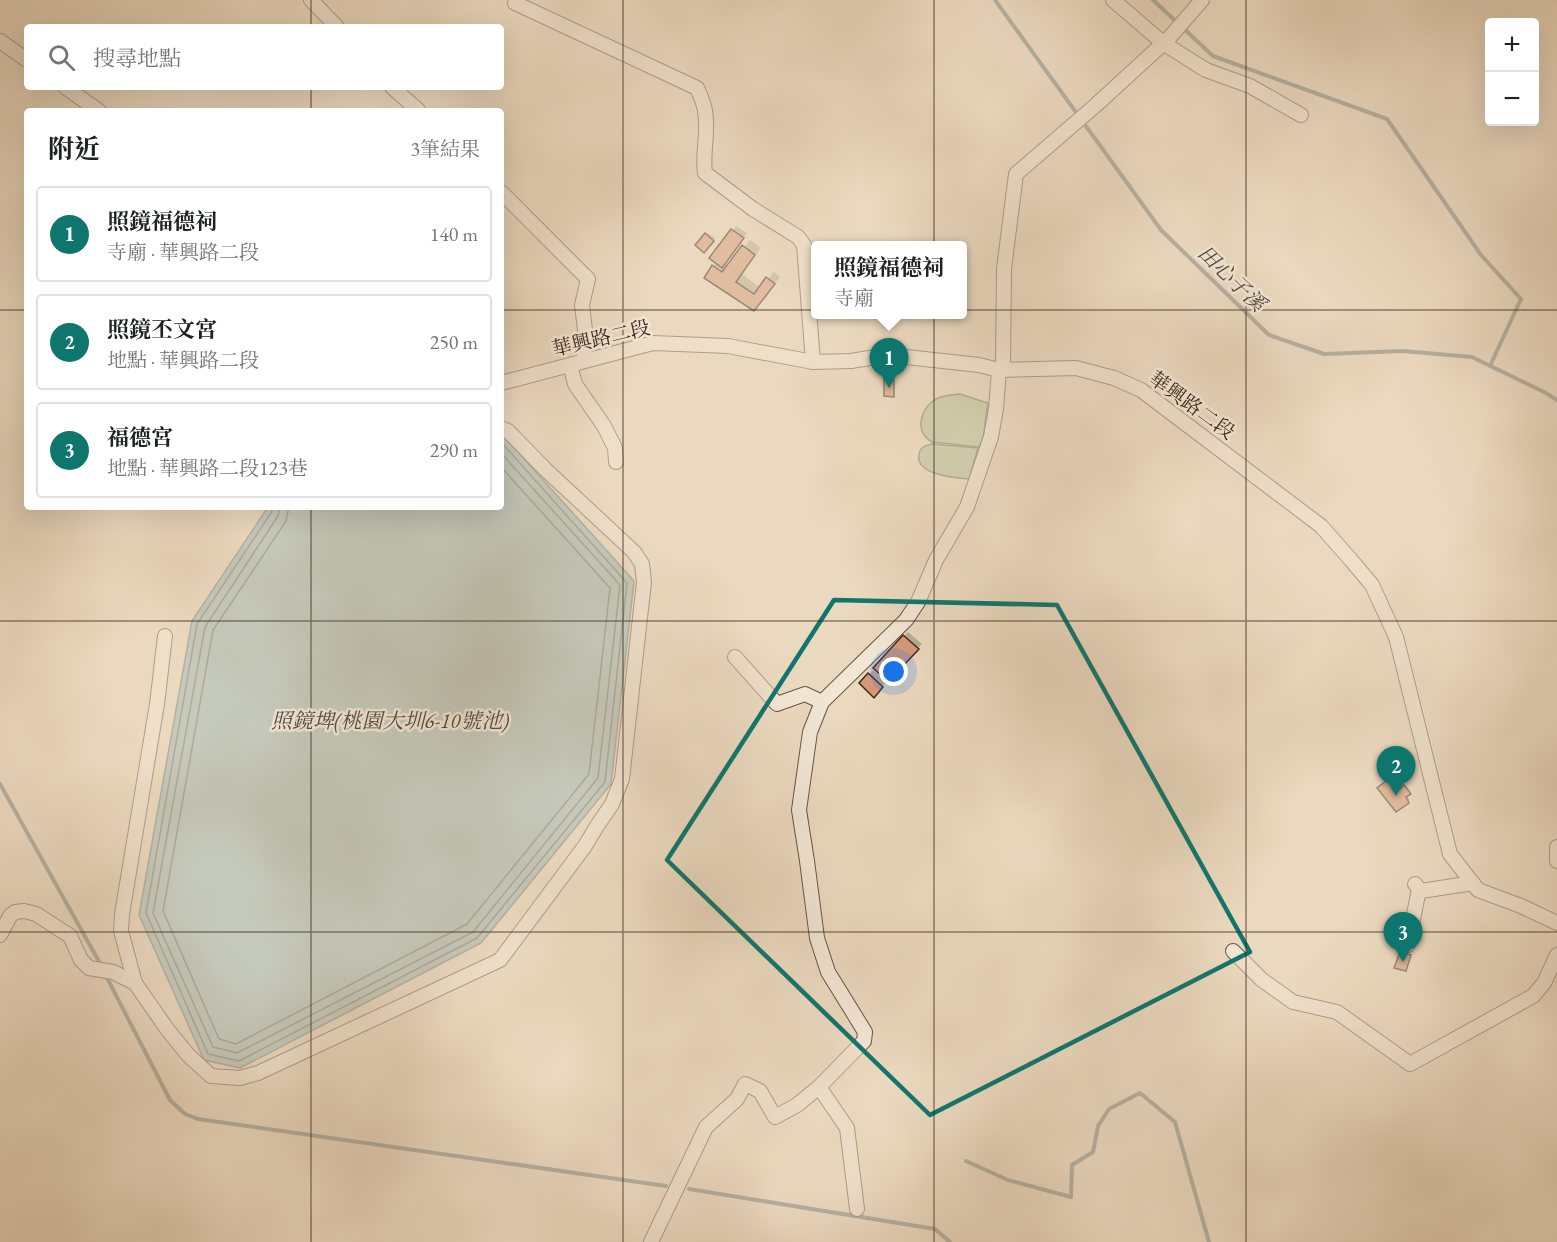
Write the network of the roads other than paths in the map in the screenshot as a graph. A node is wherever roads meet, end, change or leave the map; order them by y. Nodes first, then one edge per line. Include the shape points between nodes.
1 (311, 0) edge
2 (1113, 0) edge
3 (1202, 0) edge
4 (515, 3) dead end
5 (334, 24) edge
6 (0, 41) edge
7 (1163, 43) junction
8 (24, 58) edge
9 (69, 90) edge
10 (395, 90) edge
11 (95, 108) edge
12 (416, 108) edge
13 (1301, 115) dead end
14 (504, 195) edge
15 (813, 362) junction
16 (577, 363) junction
17 (999, 370) junction
18 (504, 382) edge
19 (504, 429) edge
20 (616, 462) dead end
21 (165, 636) dead end
22 (735, 657) dead end
23 (822, 702) junction
24 (1557, 847) edge
25 (1557, 861) edge
26 (1473, 883) junction
27 (1557, 923) edge
28 (0, 935) edge
29 (1408, 945) dead end
30 (1233, 951) dead end
31 (1557, 955) edge
32 (135, 983) junction
33 (819, 1087) junction
34 (857, 1209) dead end
35 (651, 1242) edge

1 - 5 street
2 - 7 street
3 - 7 street
4 - 15 street via 697,88 705,111 705,174 798,237 804,245
6 - 8 street
7 - 13 street via 1206,70 1250,86
7 - 17 street via 1016,174 1004,269 1003,364
9 - 11 street
10 - 12 street
14 - 16 street via 588,279 582,305 585,330
15 - 16 street, 華興路二段 via 728,346 653,343
15 - 17 street, 華興路二段 via 888,355
16 - 18 street, 華興路二段
16 - 20 street via 575,384 604,426 615,448
17 - 23 street via 991,437 974,487 918,602 906,620
17 - 26 street, 華興路二段 via 1076,368 1141,390 1321,526 1372,585 1396,636 1450,854
19 - 32 street via 642,564 644,582 622,780 612,804 585,846 500,960 258,1073 240,1078 211,1076 188,1055
21 - 32 street via 122,914 121,932
22 - 23 street via 777,704 805,694
23 - 33 street via 810,732 799,810 817,939 828,972 866,1032 864,1041
24 - 25 street
26 - 27 street, 華興路二段 via 1478,890
26 - 29 street via 1421,891 1417,886
28 - 32 street via 15,912 36,914 70,936 89,968 113,972
30 - 31 street via 1262,980 1293,1002 1337,1012 1410,1064 1533,996
33 - 34 street via 847,1128
33 - 35 street via 798,1105 775,1117 760,1090 745,1084 737,1099 706,1127

